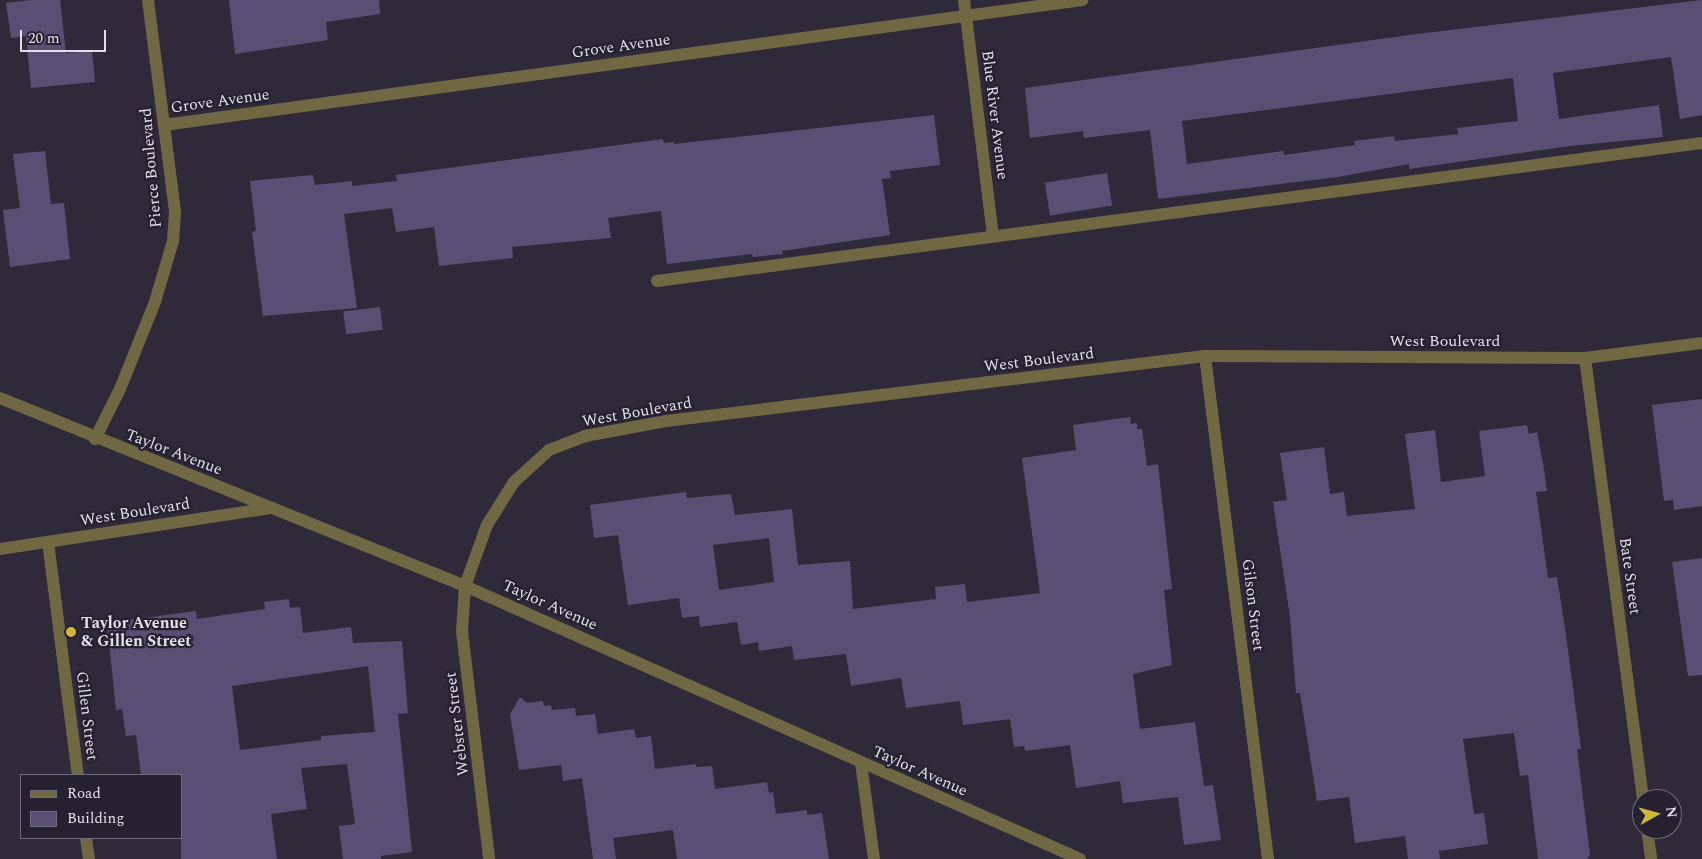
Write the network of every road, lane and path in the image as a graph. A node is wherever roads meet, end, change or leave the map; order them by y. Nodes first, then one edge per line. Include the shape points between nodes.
1 (148, 0) edge
2 (964, 0) edge
3 (1083, 0) edge
4 (966, 15) junction
5 (164, 125) junction
6 (1702, 143) edge
7 (993, 235) junction
8 (657, 281) dead end
9 (1702, 343) edge
10 (1205, 356) junction
11 (1585, 358) junction
12 (0, 398) edge
13 (95, 439) junction
14 (275, 508) junction
15 (48, 542) junction
16 (0, 549) edge
17 (465, 586) junction
18 (861, 763) junction
19 (78, 774) edge
20 (1642, 789) edge
21 (86, 839) edge
22 (1648, 839) edge
23 (89, 859) edge
24 (490, 859) edge
25 (874, 859) edge
26 (1080, 859) edge
27 (1268, 859) edge
28 (1651, 859) edge

1 - 5 street, Pierce Boulevard
2 - 4 street, Blue River Avenue
3 - 4 street, Grove Avenue
4 - 5 street, Grove Avenue
4 - 7 street, Blue River Avenue
5 - 13 street, Pierce Boulevard via 175,211 173,241 155,302 120,389
6 - 7 street
7 - 8 street
9 - 11 street, West Boulevard
10 - 11 street, West Boulevard
10 - 17 street, West Boulevard via 666,421 585,436 548,450 514,482 487,525
10 - 27 street, Gilson Street
11 - 20 street, Bate Street
12 - 13 street, Taylor Avenue
13 - 14 street, Taylor Avenue
14 - 15 street, West Boulevard
14 - 17 street, Taylor Avenue
15 - 16 street, West Boulevard
15 - 19 street, Gillen Street
17 - 18 street, Taylor Avenue
17 - 24 street, Webster Street via 462,631
18 - 25 street
18 - 26 street, Taylor Avenue
21 - 23 street
22 - 28 street

